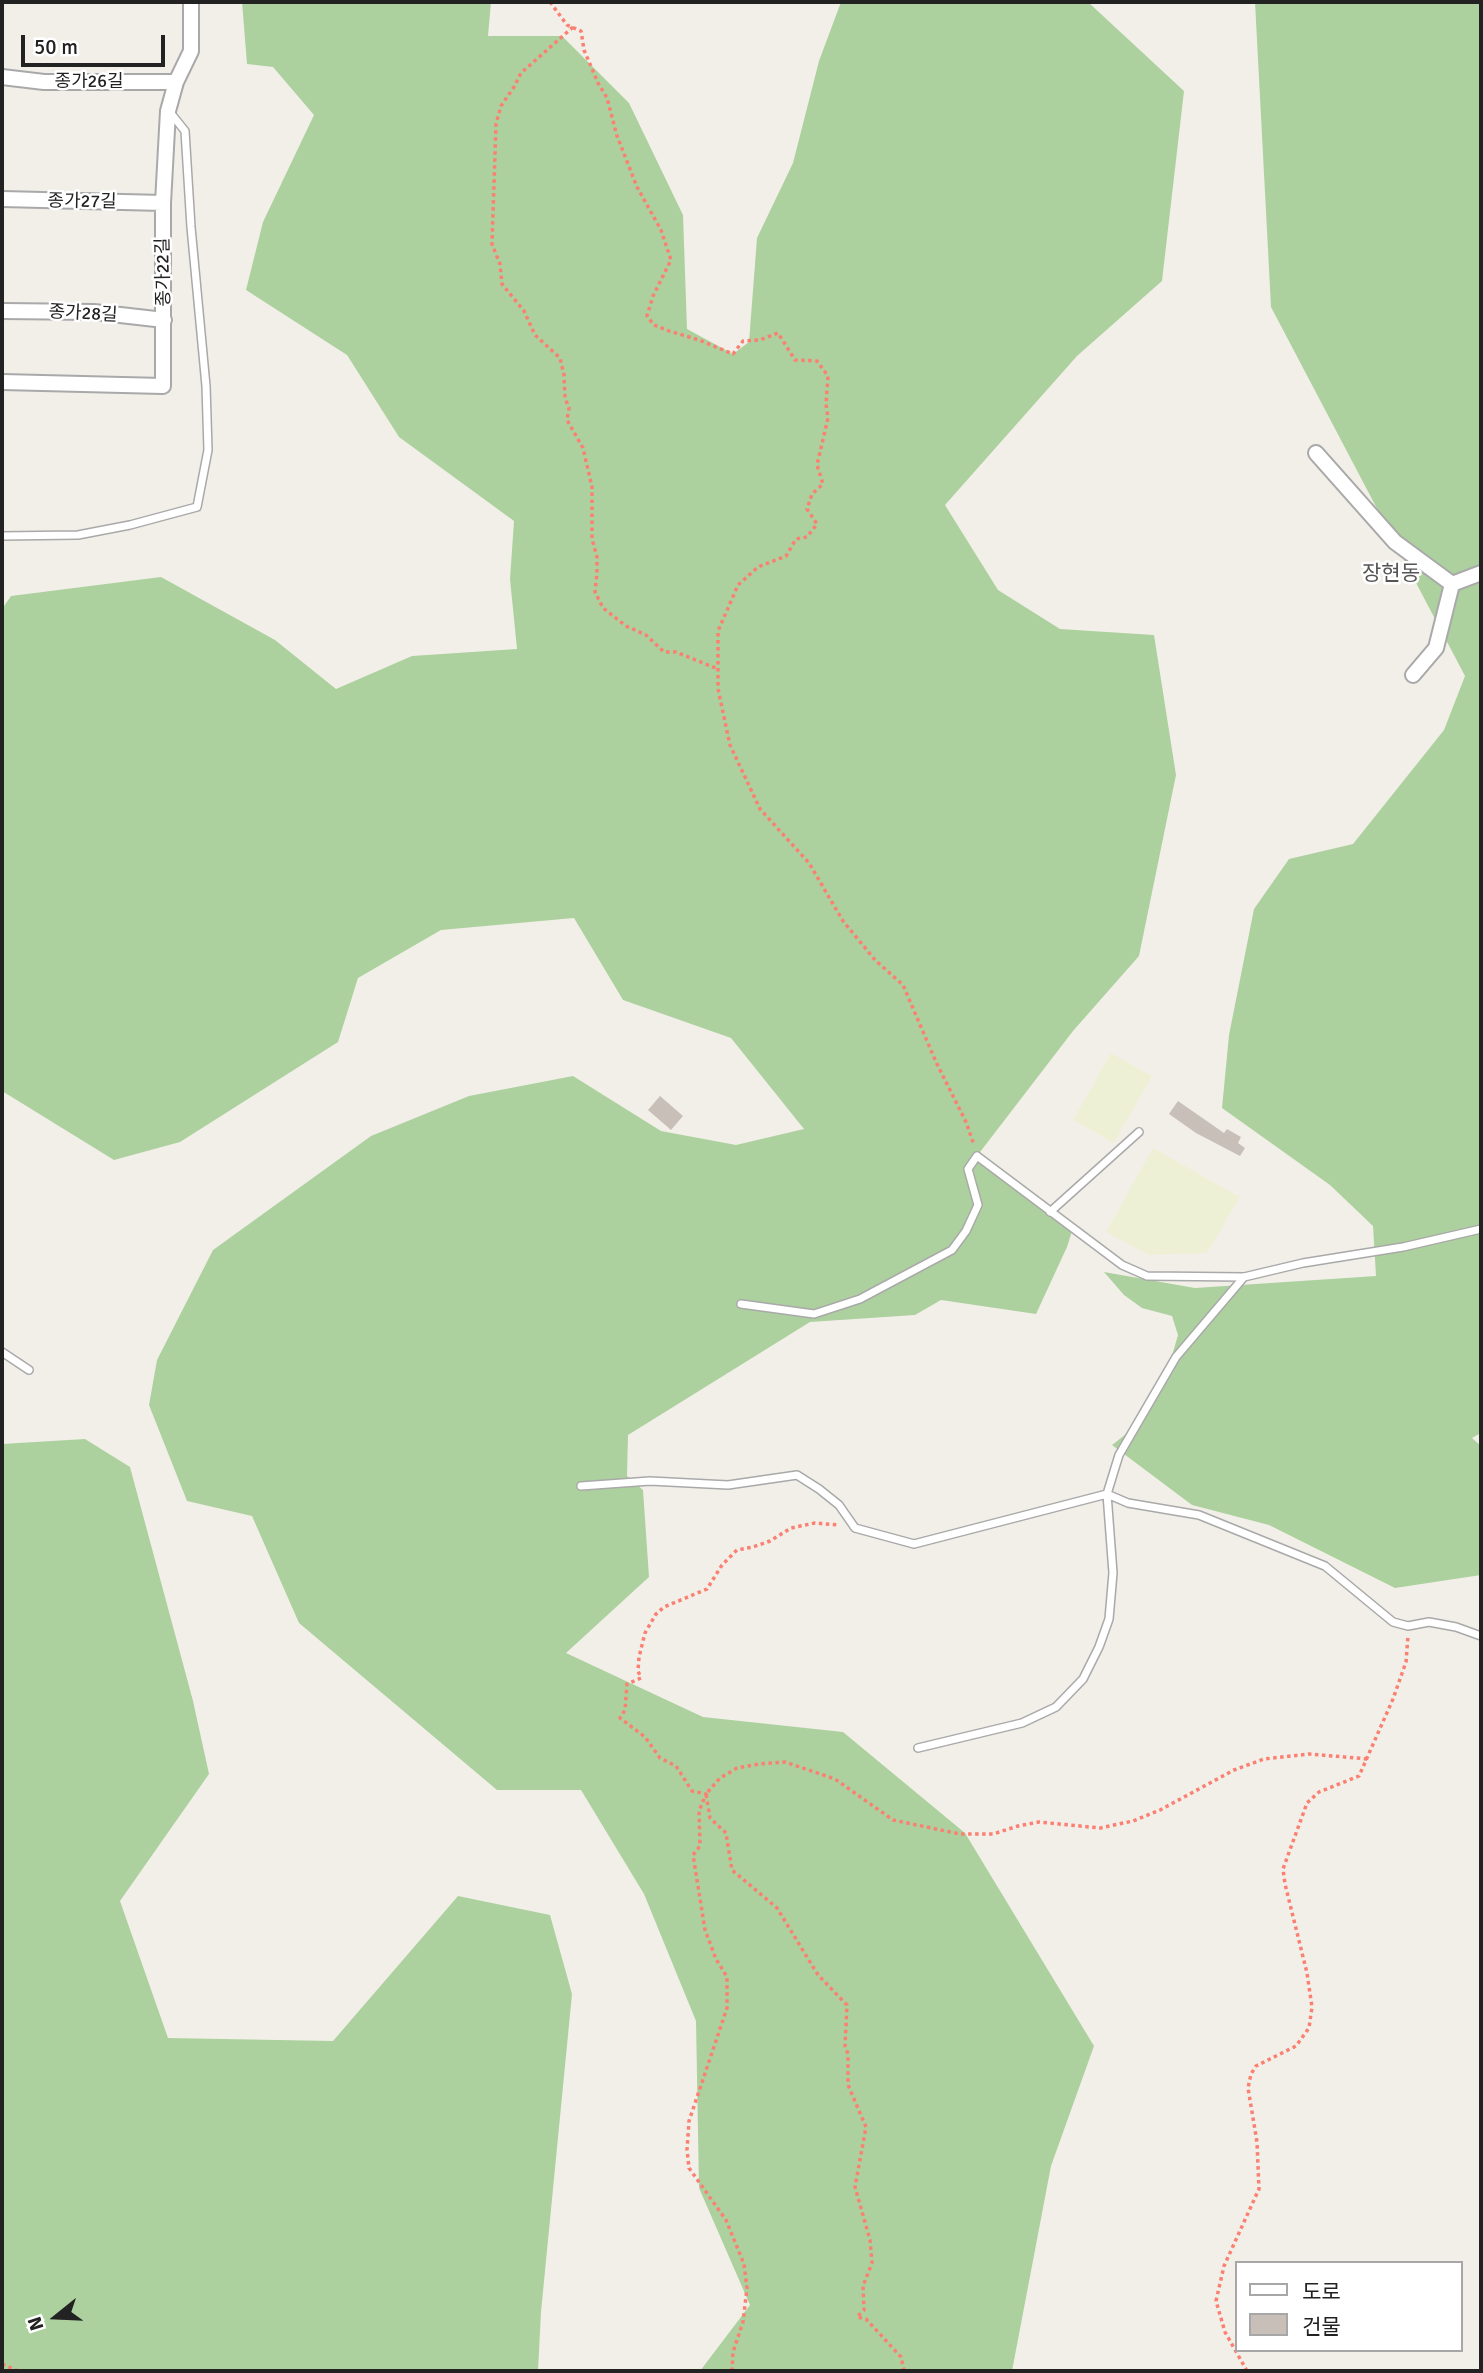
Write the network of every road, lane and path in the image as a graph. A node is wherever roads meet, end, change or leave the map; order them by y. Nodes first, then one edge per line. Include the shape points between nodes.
1 (191, 2) edge
2 (550, 2) edge
3 (573, 27) junction
4 (2, 77) edge
5 (176, 82) junction
6 (168, 111) junction
7 (2, 200) edge
8 (163, 203) junction
9 (2, 311) edge
10 (164, 320) junction
11 (2, 382) edge
12 (1316, 453) dead end
13 (2, 536) edge
14 (1481, 573) edge
15 (1452, 583) junction
16 (718, 669) junction
17 (1413, 675) dead end
18 (1139, 1132) dead end
19 (977, 1156) junction
20 (1050, 1212) junction
21 (1481, 1229) edge
22 (1244, 1278) junction
23 (741, 1304) dead end
24 (2, 1352) edge
25 (29, 1370) dead end
26 (582, 1486) dead end
27 (1107, 1494) junction
28 (855, 1528) junction
29 (1408, 1626) junction
30 (1481, 1636) edge
31 (918, 1748) dead end
32 (1368, 1759) junction
33 (706, 1794) junction
34 (1234, 2347) edge
35 (1237, 2352) edge
36 (2, 2364) edge
37 (18, 2371) edge
38 (732, 2371) edge
39 (904, 2371) edge
40 (1247, 2371) edge

1 - 5 street, 종가22길 via 191,51
2 - 3 path
3 - 16 path via 521,73 501,106 496,124 492,244 502,284 524,311 535,335 560,358 567,420 583,449 592,487 595,593 603,608 664,652
3 - 16 path via 581,31 584,50 607,98 637,187 671,260 647,316 654,325 733,354 743,341 778,333 795,360 817,361 828,376 828,418 817,465 824,484 811,494 807,509 817,524 807,537 796,539 786,556 758,567 738,585 718,631
4 - 5 street, 종가26길 via 44,82
5 - 6 street, 종가22길
6 - 8 street, 종가22길
6 - 13 lane via 185,131 206,386 208,450 197,507 78,535
7 - 8 street, 종가27길
8 - 10 street, 종가22길
9 - 10 street, 종가28길 via 94,312
10 - 11 street, 종가22길 via 163,386
12 - 15 street via 1395,542
14 - 15 street
15 - 17 street via 1436,648
16 - 19 path via 730,745 760,809 809,863 843,920 875,960 903,985
18 - 20 lane
19 - 20 lane
19 - 23 lane via 968,1169 978,1205 952,1250 860,1299 814,1314
20 - 22 lane via 1122,1265 1147,1276
21 - 22 lane
22 - 27 lane via 1176,1357 1119,1455
24 - 25 lane
26 - 28 lane via 650,1481 728,1485 797,1475 839,1505
27 - 28 lane via 914,1544
27 - 29 lane via 1128,1503 1199,1515 1325,1566 1394,1622
27 - 31 lane via 1113,1573 1109,1619 1083,1679 1056,1707 1022,1723
28 - 33 path via 815,1522 737,1550 707,1589 664,1607 645,1633 639,1657 641,1678 627,1684 620,1718 645,1737 660,1758 676,1766 692,1791
29 - 30 lane via 1429,1622
29 - 32 path via 1406,1662
32 - 33 path via 1309,1754 1264,1759 1133,1821 1100,1828 1040,1822 993,1834 960,1834 894,1820 835,1779 785,1762 737,1768
32 - 34 path via 1359,1776 1319,1792 1307,1802 1283,1869 1312,2007 1309,2028 1296,2046 1256,2066 1251,2074 1248,2088 1259,2189 1224,2266 1216,2301
33 - 38 path via 699,1811 699,1846 693,1855 705,1930 727,1978 727,2008 689,2121 687,2150 689,2168 726,2220 744,2264 747,2288
33 - 39 path via 710,1818 726,1833 732,1870 777,1908 818,1975 847,2005 848,2085 866,2127 855,2187 872,2263 863,2286 864,2309 857,2317 866,2319 901,2357
35 - 40 path
36 - 37 path

